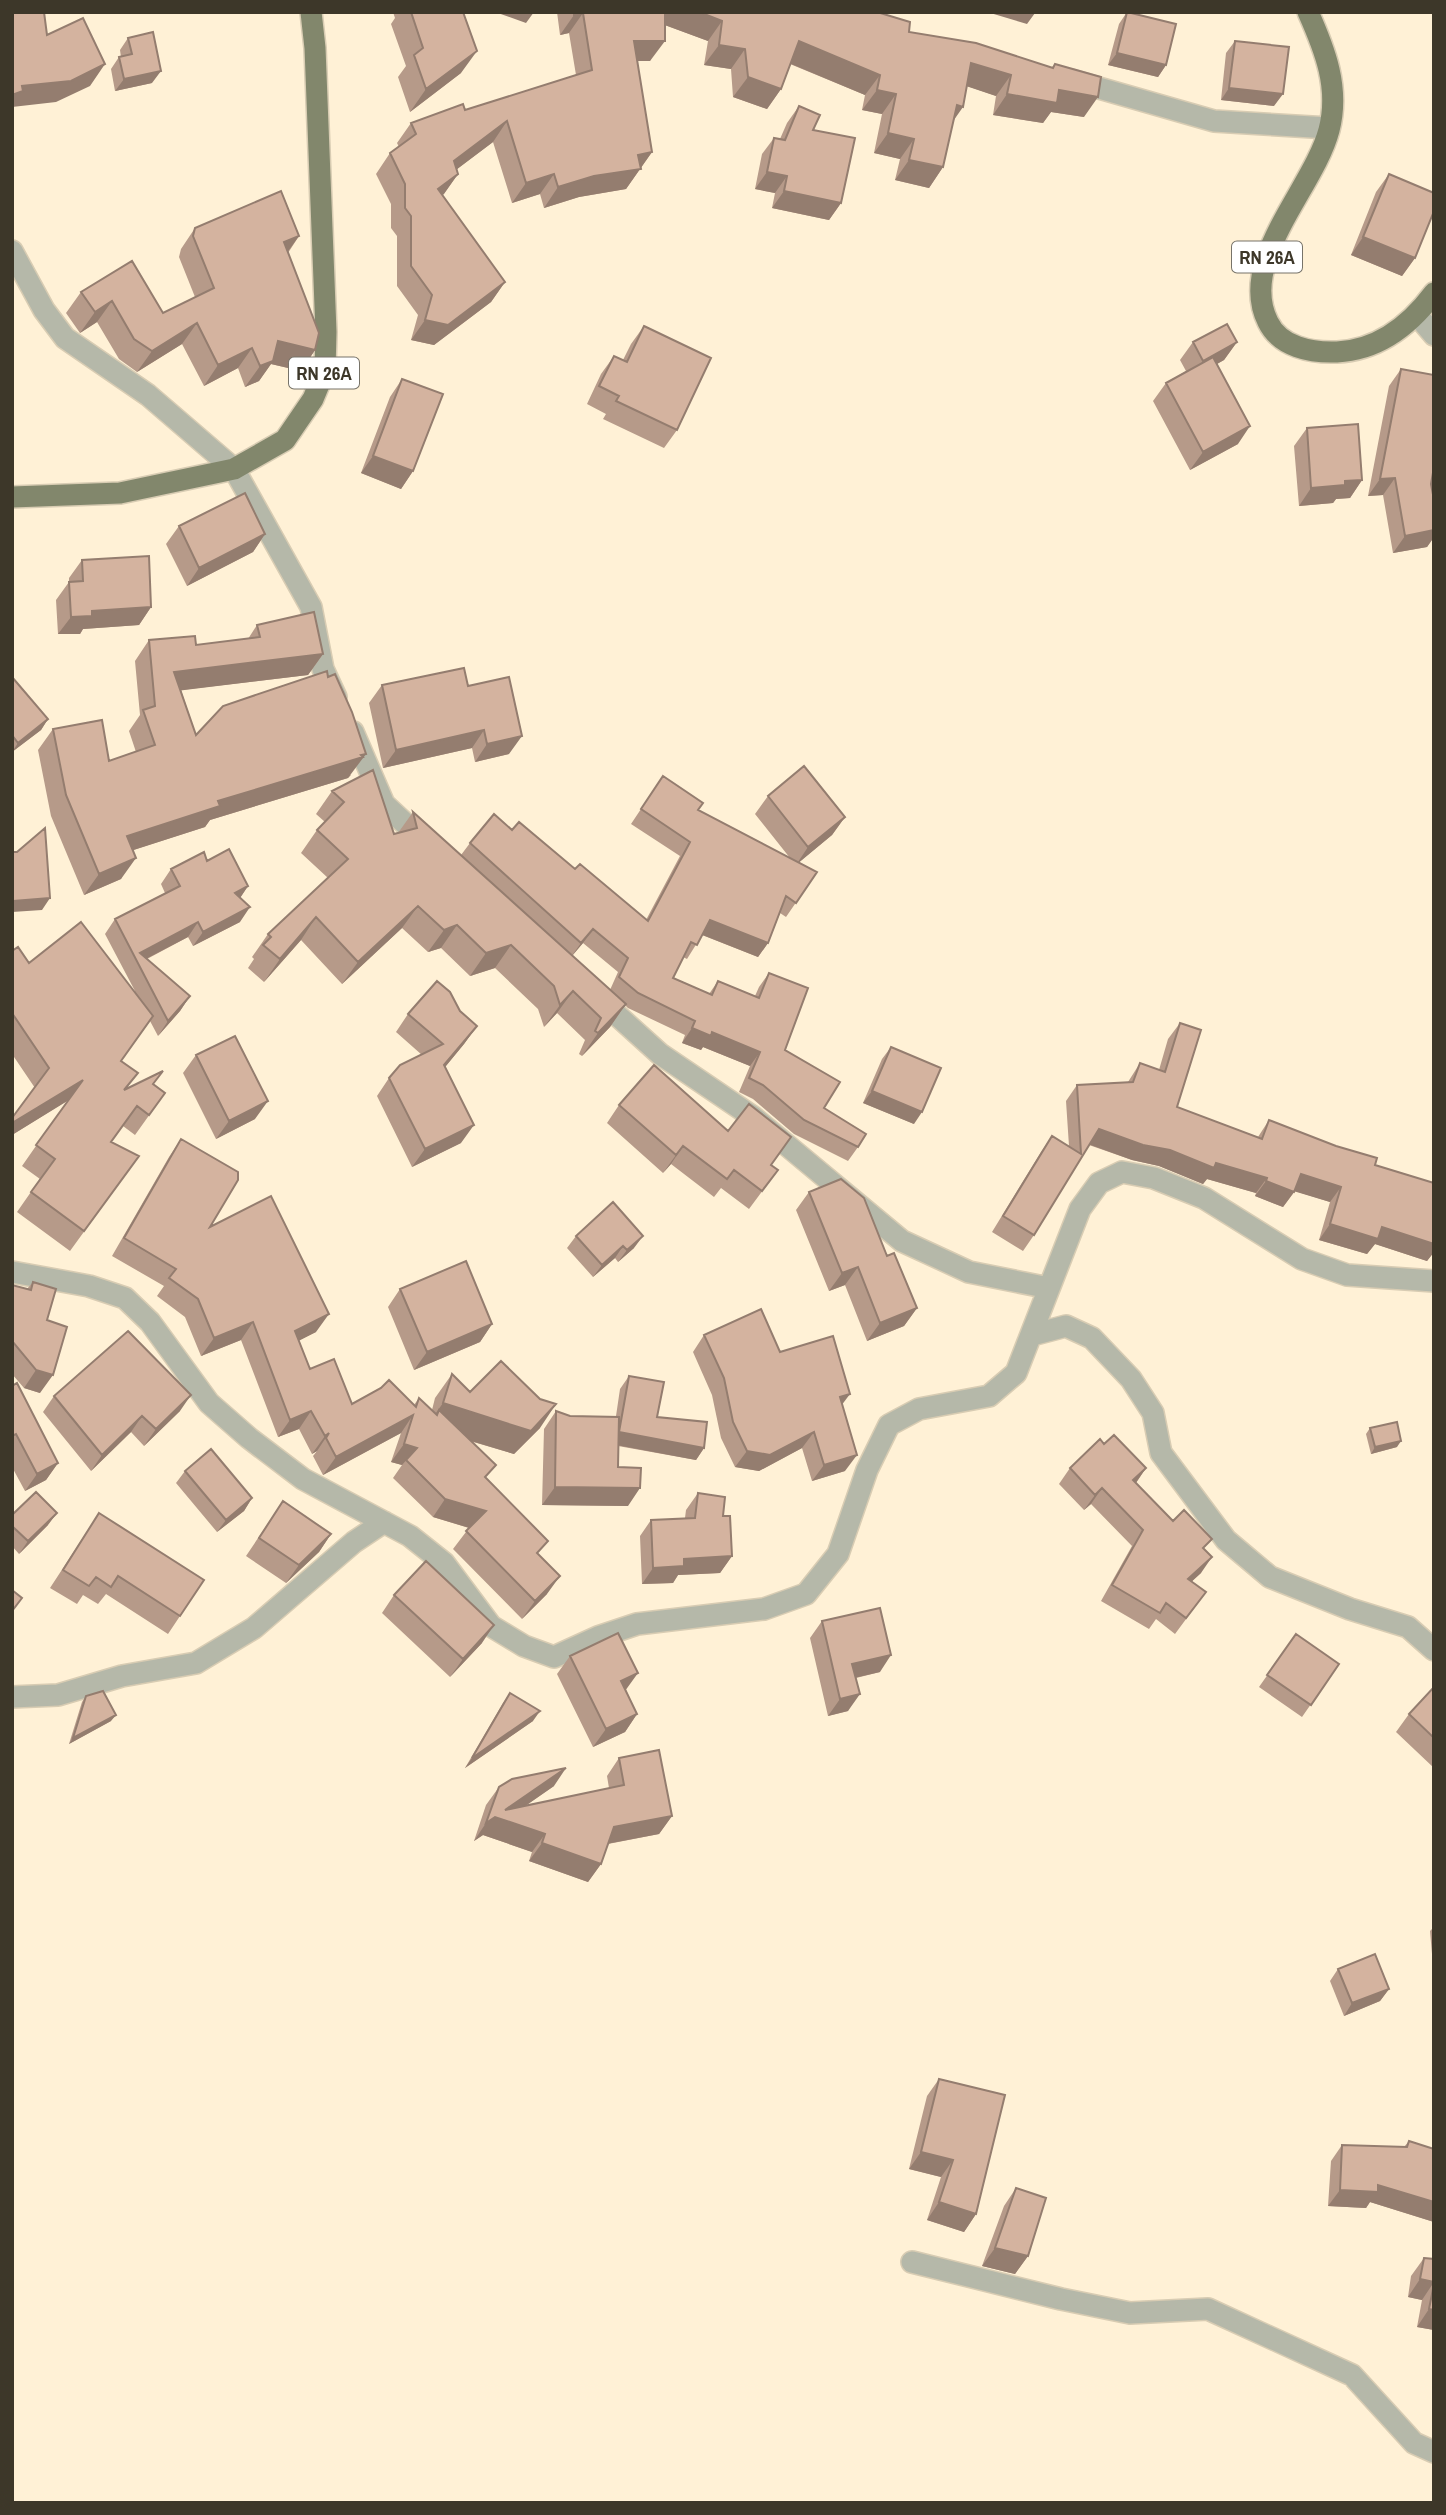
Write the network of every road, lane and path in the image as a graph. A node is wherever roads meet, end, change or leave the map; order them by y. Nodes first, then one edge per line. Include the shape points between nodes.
1 (311, 12) edge
2 (1308, 12) edge
3 (1054, 75) edge
4 (1329, 128) junction
5 (12, 251) edge
6 (1434, 293) edge
7 (1417, 315) junction
8 (1434, 335) edge
9 (234, 469) junction
10 (12, 497) edge
11 (442, 859) edge
12 (585, 986) edge
13 (12, 1272) edge
14 (1434, 1281) edge
15 (1049, 1288) junction
16 (1032, 1335) junction
17 (384, 1522) junction
18 (1434, 1650) edge
19 (12, 1697) edge
20 (912, 2262) dead end
21 (1434, 2452) edge

1 - 9 main road, RN 26A via 316,47 325,370 313,399 285,440
2 - 4 main road, RN 26A via 1327,54 1334,95
3 - 4 street via 1214,121
4 - 7 main road, RN 26A via 1321,155 1266,260 1260,287 1264,314 1273,333 1323,353 1345,352 1388,338
5 - 9 street via 65,338 148,394
6 - 7 main road, RN 26A
7 - 8 street
9 - 10 main road, RN 26A via 120,493
9 - 11 street via 311,607 323,669 384,804
12 - 15 street via 660,1054 753,1116 902,1241 969,1272
13 - 17 street via 89,1286 125,1298 150,1322 209,1403 249,1438 303,1479
14 - 15 street via 1347,1275 1302,1259 1204,1198 1154,1178 1122,1172 1099,1183 1080,1209
15 - 16 street
16 - 17 street via 1016,1373 989,1396 919,1409 889,1424 867,1470 838,1554 806,1594 764,1609 637,1624 554,1657 491,1626 444,1563
16 - 18 street via 1066,1326 1092,1338 1131,1379 1153,1413 1161,1453 1226,1540 1270,1577 1408,1627
17 - 19 street via 254,1628 196,1663 122,1676 58,1695
20 - 21 street via 1130,2313 1208,2309 1352,2375 1414,2443

